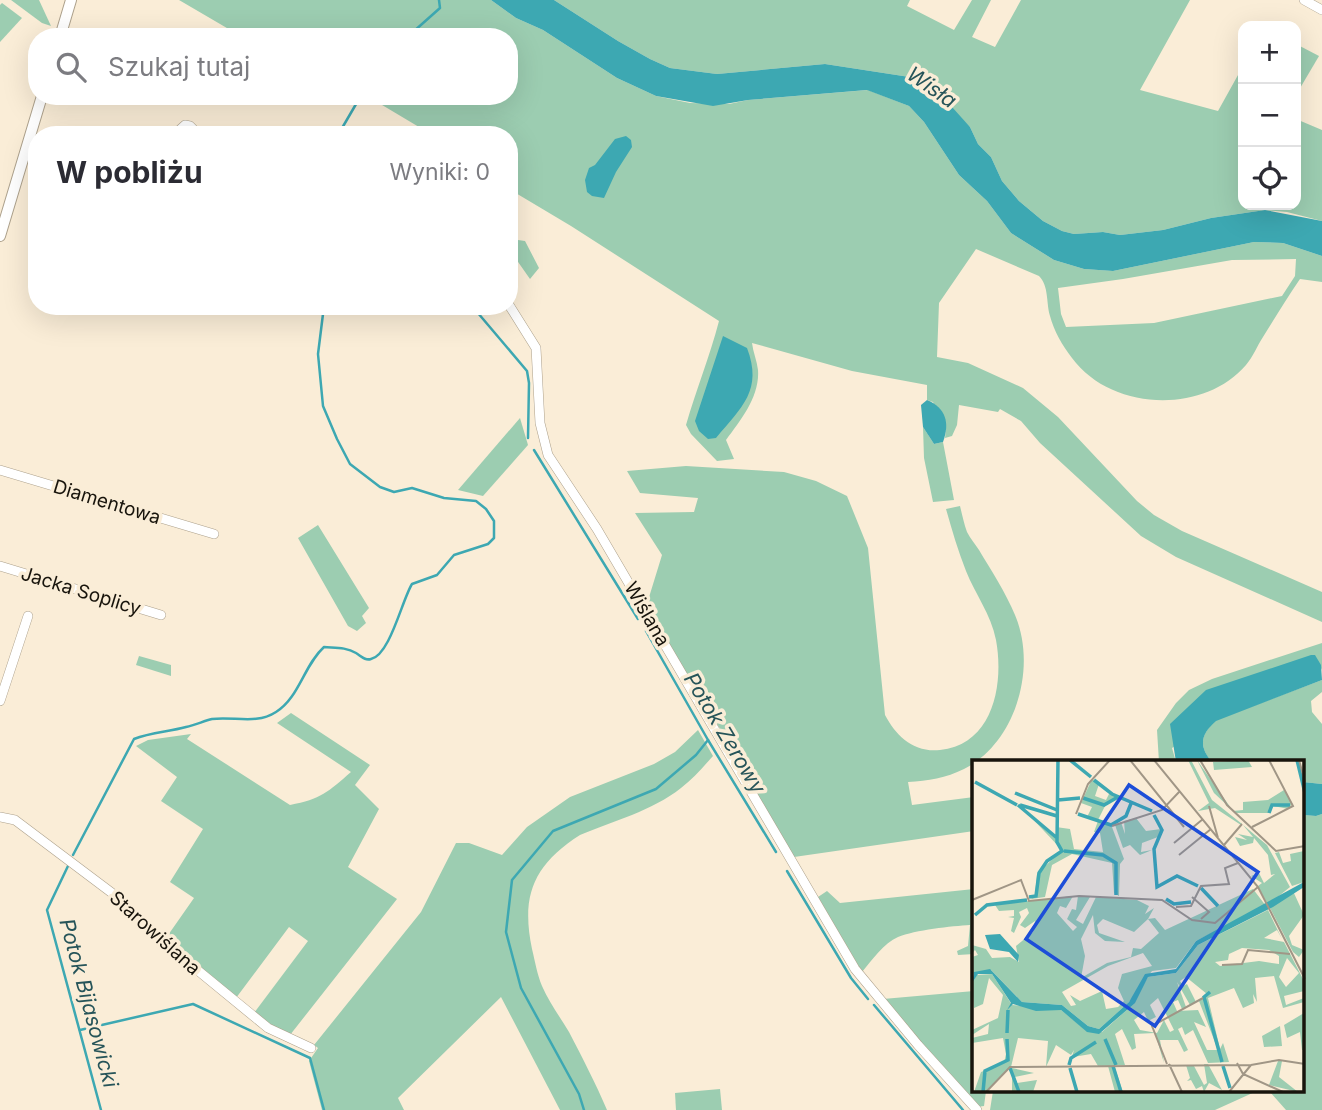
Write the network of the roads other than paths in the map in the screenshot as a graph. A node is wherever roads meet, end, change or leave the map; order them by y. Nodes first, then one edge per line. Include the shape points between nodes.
1 (71, 0) edge
2 (1304, 0) edge
3 (1322, 10) edge
4 (63, 28) edge
5 (39, 105) edge
6 (33, 126) edge
7 (28, 143) edge
8 (25, 153) junction
9 (28, 155) edge
10 (0, 236) edge
11 (515, 315) edge
12 (0, 470) edge
13 (214, 534) dead end
14 (0, 566) edge
15 (28, 615) dead end
16 (161, 615) dead end
17 (0, 701) edge
18 (0, 817) edge
19 (311, 1048) dead end
20 (977, 1110) edge

1 - 4 main road
2 - 3 street
5 - 6 main road
7 - 8 main road
8 - 9 street
8 - 10 main road
11 - 20 street, Wiślana via 536,348 540,423 558,473 604,541 855,969
12 - 13 street, Diamentowa
14 - 16 street, Jacka Soplicy
15 - 17 street
18 - 19 street, Starowiślana via 15,820 112,893 268,1028

